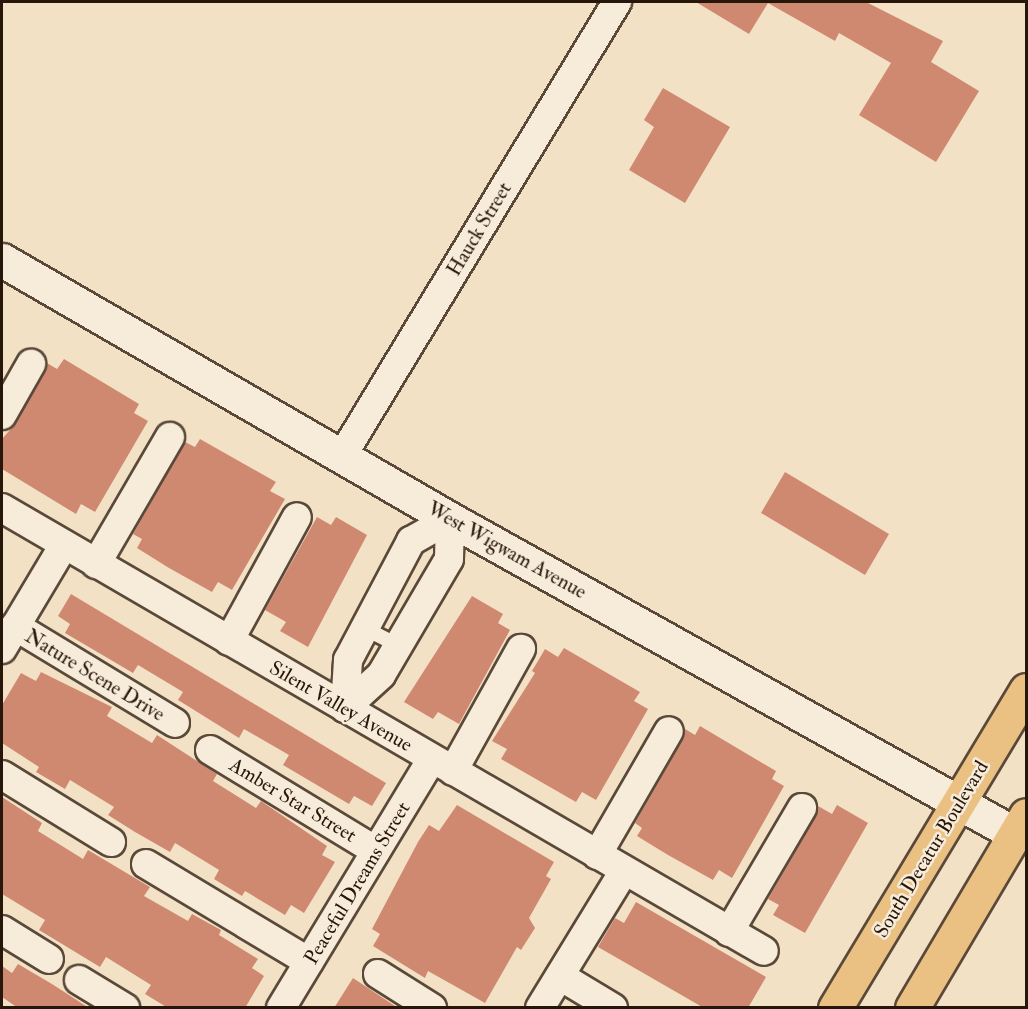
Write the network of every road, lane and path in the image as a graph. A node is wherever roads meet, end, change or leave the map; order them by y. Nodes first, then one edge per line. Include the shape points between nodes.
1 (616, 2) edge
2 (2, 260) edge
3 (31, 364) dead end
4 (2, 415) edge
5 (170, 437) dead end
6 (342, 456) junction
7 (2, 508) edge
8 (297, 517) dead end
9 (450, 519) junction
10 (64, 545) junction
11 (96, 564) junction
12 (364, 628) junction
13 (8, 638) edge
14 (229, 641) junction
15 (397, 645) junction
16 (521, 649) dead end
17 (1026, 690) edge
18 (345, 708) junction
19 (175, 723) dead end
20 (669, 731) dead end
21 (210, 750) dead end
22 (443, 765) junction
23 (2, 775) edge
24 (959, 802) junction
25 (802, 808) dead end
26 (1023, 830) edge
27 (111, 842) dead end
28 (376, 851) junction
29 (597, 855) junction
30 (146, 864) dead end
31 (624, 871) junction
32 (2, 930) edge
33 (729, 932) junction
34 (764, 951) dead end
35 (49, 959) dead end
36 (309, 962) junction
37 (378, 974) dead end
38 (560, 976) junction
39 (79, 980) dead end
40 (125, 1008) edge
41 (281, 1008) edge
42 (432, 1008) edge
43 (540, 1008) edge
44 (613, 1008) edge
45 (835, 1008) edge
46 (912, 1008) edge

1 - 6 street, Hauck Street
2 - 6 street, West Wigwam Avenue
3 - 4 street
5 - 11 street
6 - 9 street, West Wigwam Avenue
7 - 10 street, Silent Valley Avenue
8 - 14 street
9 - 12 street via 411,541
9 - 15 street via 449,560
9 - 24 street, West Wigwam Avenue
10 - 11 street, Silent Valley Avenue
10 - 13 street, Nature Scene Drive
11 - 14 street, Silent Valley Avenue
12 - 15 lane
12 - 18 street via 348,660
13 - 19 street, Nature Scene Drive
14 - 18 street, Silent Valley Avenue
15 - 18 street via 381,675
16 - 22 street
17 - 24 main road, South Decatur Boulevard
18 - 22 street, Silent Valley Avenue
20 - 29 street
21 - 28 street, Amber Star Street
22 - 28 street, Peaceful Dreams Street
22 - 29 street, Silent Valley Avenue
23 - 27 street
24 - 26 street, West Wigwam Avenue
24 - 45 main road, South Decatur Boulevard
25 - 33 street
26 - 46 main road
28 - 36 street, Peaceful Dreams Street
29 - 31 street, Silent Valley Avenue
30 - 36 street
31 - 33 street, Silent Valley Avenue
31 - 38 street
32 - 35 street
33 - 34 street, Silent Valley Avenue
36 - 41 street, Peaceful Dreams Street
37 - 42 street
38 - 43 street
38 - 44 street
39 - 40 street

